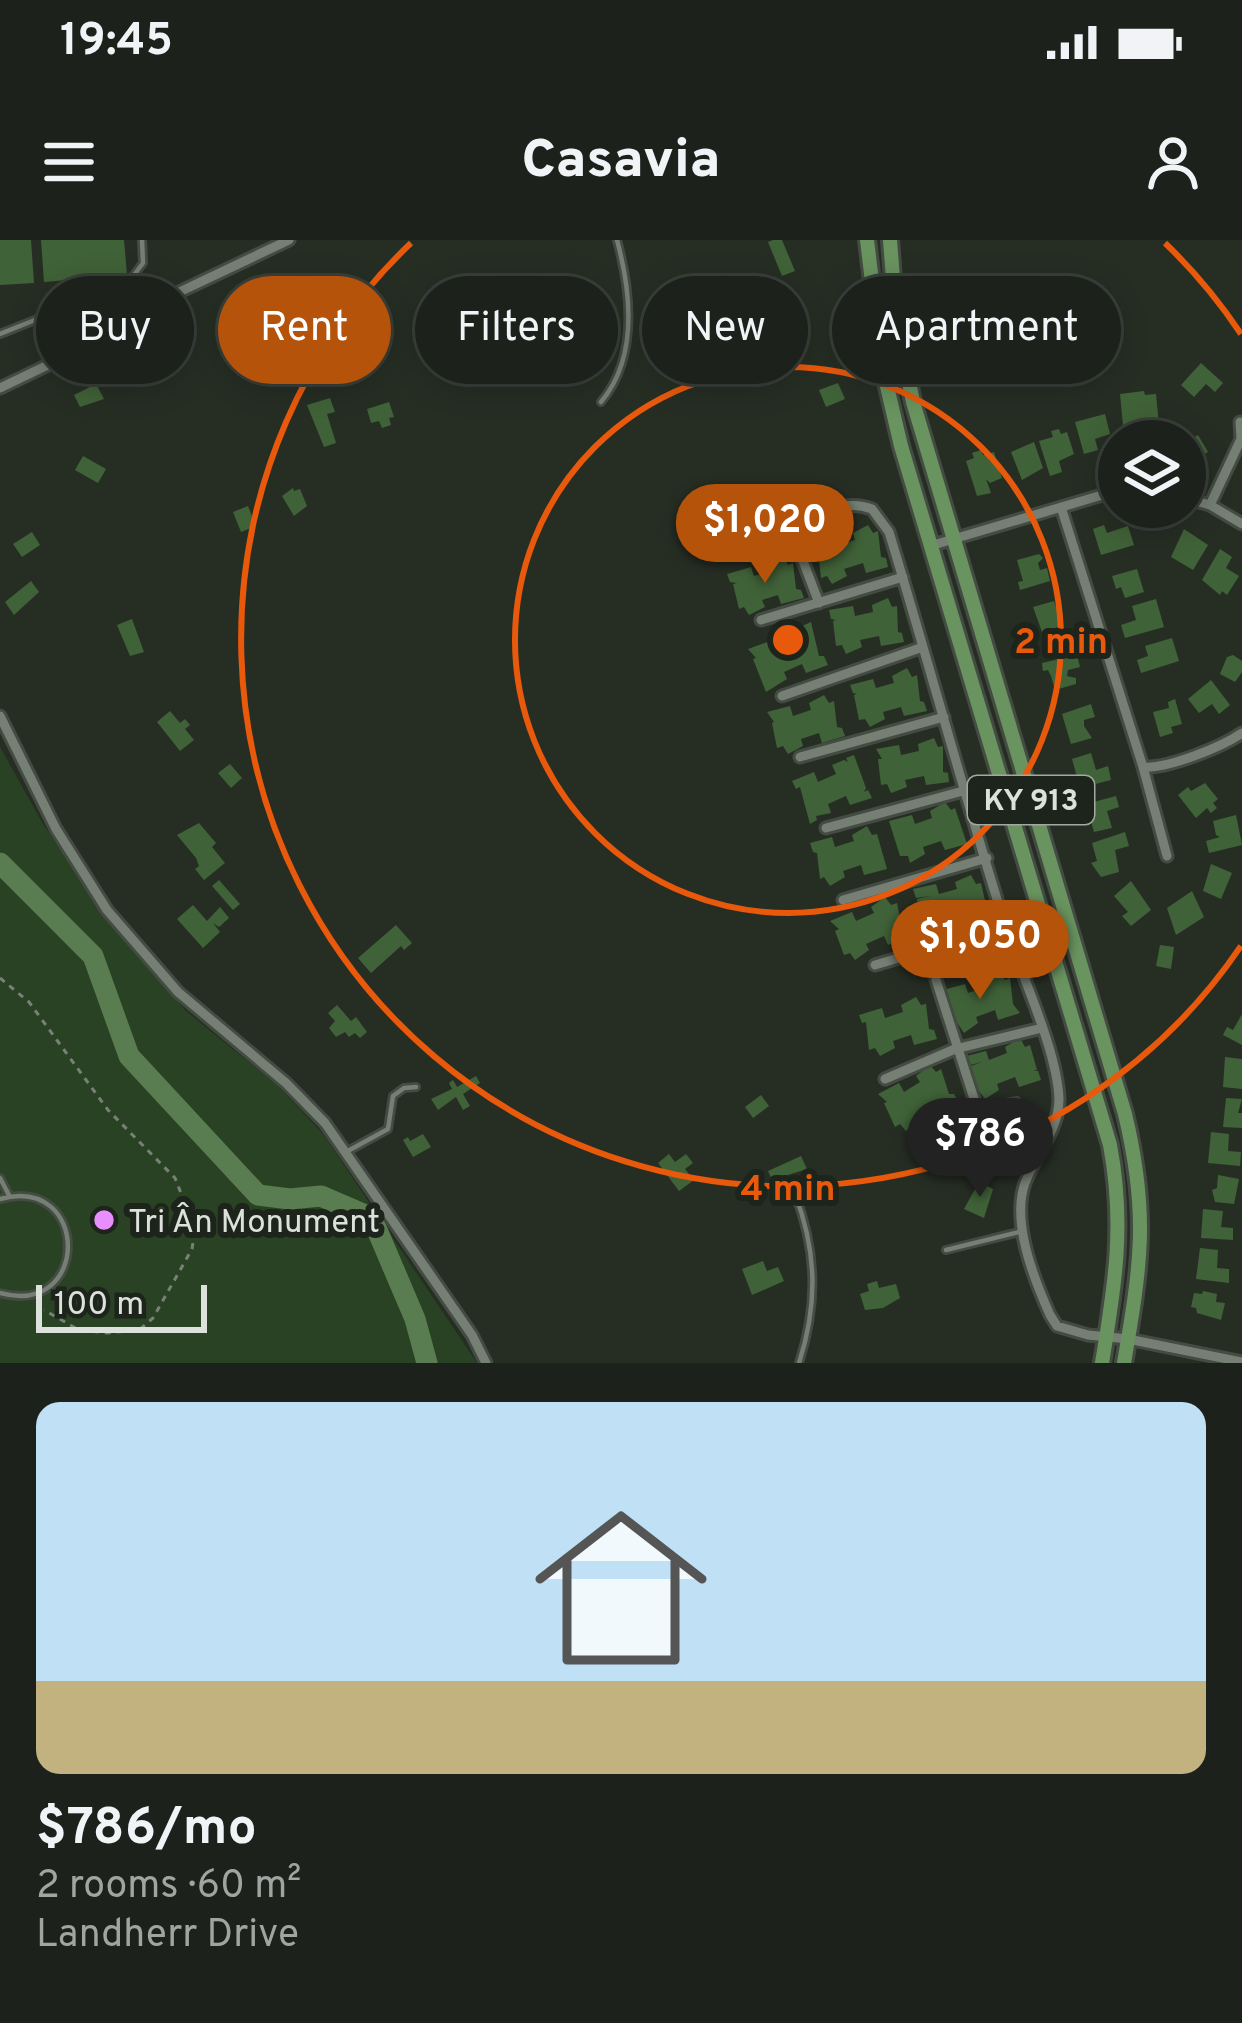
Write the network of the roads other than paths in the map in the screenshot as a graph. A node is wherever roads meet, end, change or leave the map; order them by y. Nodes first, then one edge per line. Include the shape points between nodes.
1 (142, 240) edge
2 (289, 240) edge
3 (616, 240) edge
4 (867, 240) edge
5 (890, 240) edge
6 (0, 334) edge
7 (0, 388) edge
8 (601, 402) dead end
9 (1240, 422) edge
10 (1098, 496) edge
11 (1206, 504) edge
12 (1210, 505) junction
13 (1061, 507) junction
14 (1242, 524) edge
15 (952, 539) junction
16 (930, 546) junction
17 (903, 577) junction
18 (819, 603) junction
19 (761, 620) dead end
20 (923, 647) junction
21 (782, 696) dead end
22 (0, 716) edge
23 (944, 717) junction
24 (1242, 734) edge
25 (800, 757) dead end
26 (1143, 767) junction
27 (963, 791) junction
28 (826, 828) dead end
29 (1167, 856) dead end
30 (986, 858) junction
31 (843, 900) dead end
32 (1006, 926) junction
33 (875, 965) dead end
34 (935, 980) dead end
35 (1042, 1028) junction
36 (955, 1048) junction
37 (885, 1078) dead end
38 (416, 1087) dead end
39 (1016, 1101) dead end
40 (977, 1108) junction
41 (927, 1130) dead end
42 (346, 1152) junction
43 (0, 1178) edge
44 (796, 1194) dead end
45 (10, 1196) junction
46 (0, 1199) edge
47 (1023, 1231) junction
48 (946, 1250) dead end
49 (0, 1293) edge
50 (1106, 1337) junction
51 (1128, 1339) junction
52 (1242, 1362) edge
53 (486, 1363) edge
54 (799, 1363) edge
55 (1102, 1363) edge
56 (1124, 1363) edge

1 - 6 lane via 142,263 128,283
2 - 7 street
3 - 8 lane via 628,335
4 - 16 main road, KY 913 via 882,365
5 - 15 main road, KY 913 via 904,360
9 - 12 street via 1241,439
10 - 13 street
11 - 12 street
12 - 14 street
13 - 15 street
13 - 26 street
15 - 16 street
15 - 51 main road, KY 913 via 1137,1166 1142,1262
16 - 50 main road, KY 913 via 1110,1145 1119,1242
17 - 18 street
17 - 18 street via 883,518 847,504 814,518 795,540
17 - 20 street
18 - 19 street
20 - 21 street
20 - 23 street
22 - 42 street via 56,830 127,934 193,1006 311,1106
23 - 25 street
23 - 27 street
24 - 26 street
26 - 29 street
27 - 28 street
27 - 30 street
30 - 31 street
30 - 32 street
32 - 33 street
32 - 35 street
34 - 36 street
35 - 36 street
35 - 47 street via 1059,1100 1024,1185
36 - 37 street
36 - 40 street
38 - 42 lane via 392,1096 388,1129
39 - 40 lane
40 - 41 lane
42 - 53 street
43 - 45 lane
44 - 54 lane via 815,1281
45 - 46 lane
45 - 49 lane via 51,1207 64,1224 68,1255 45,1289
47 - 48 lane
47 - 50 street via 1057,1326
50 - 51 street
50 - 55 main road, KY 913
51 - 52 street
51 - 56 main road, KY 913

